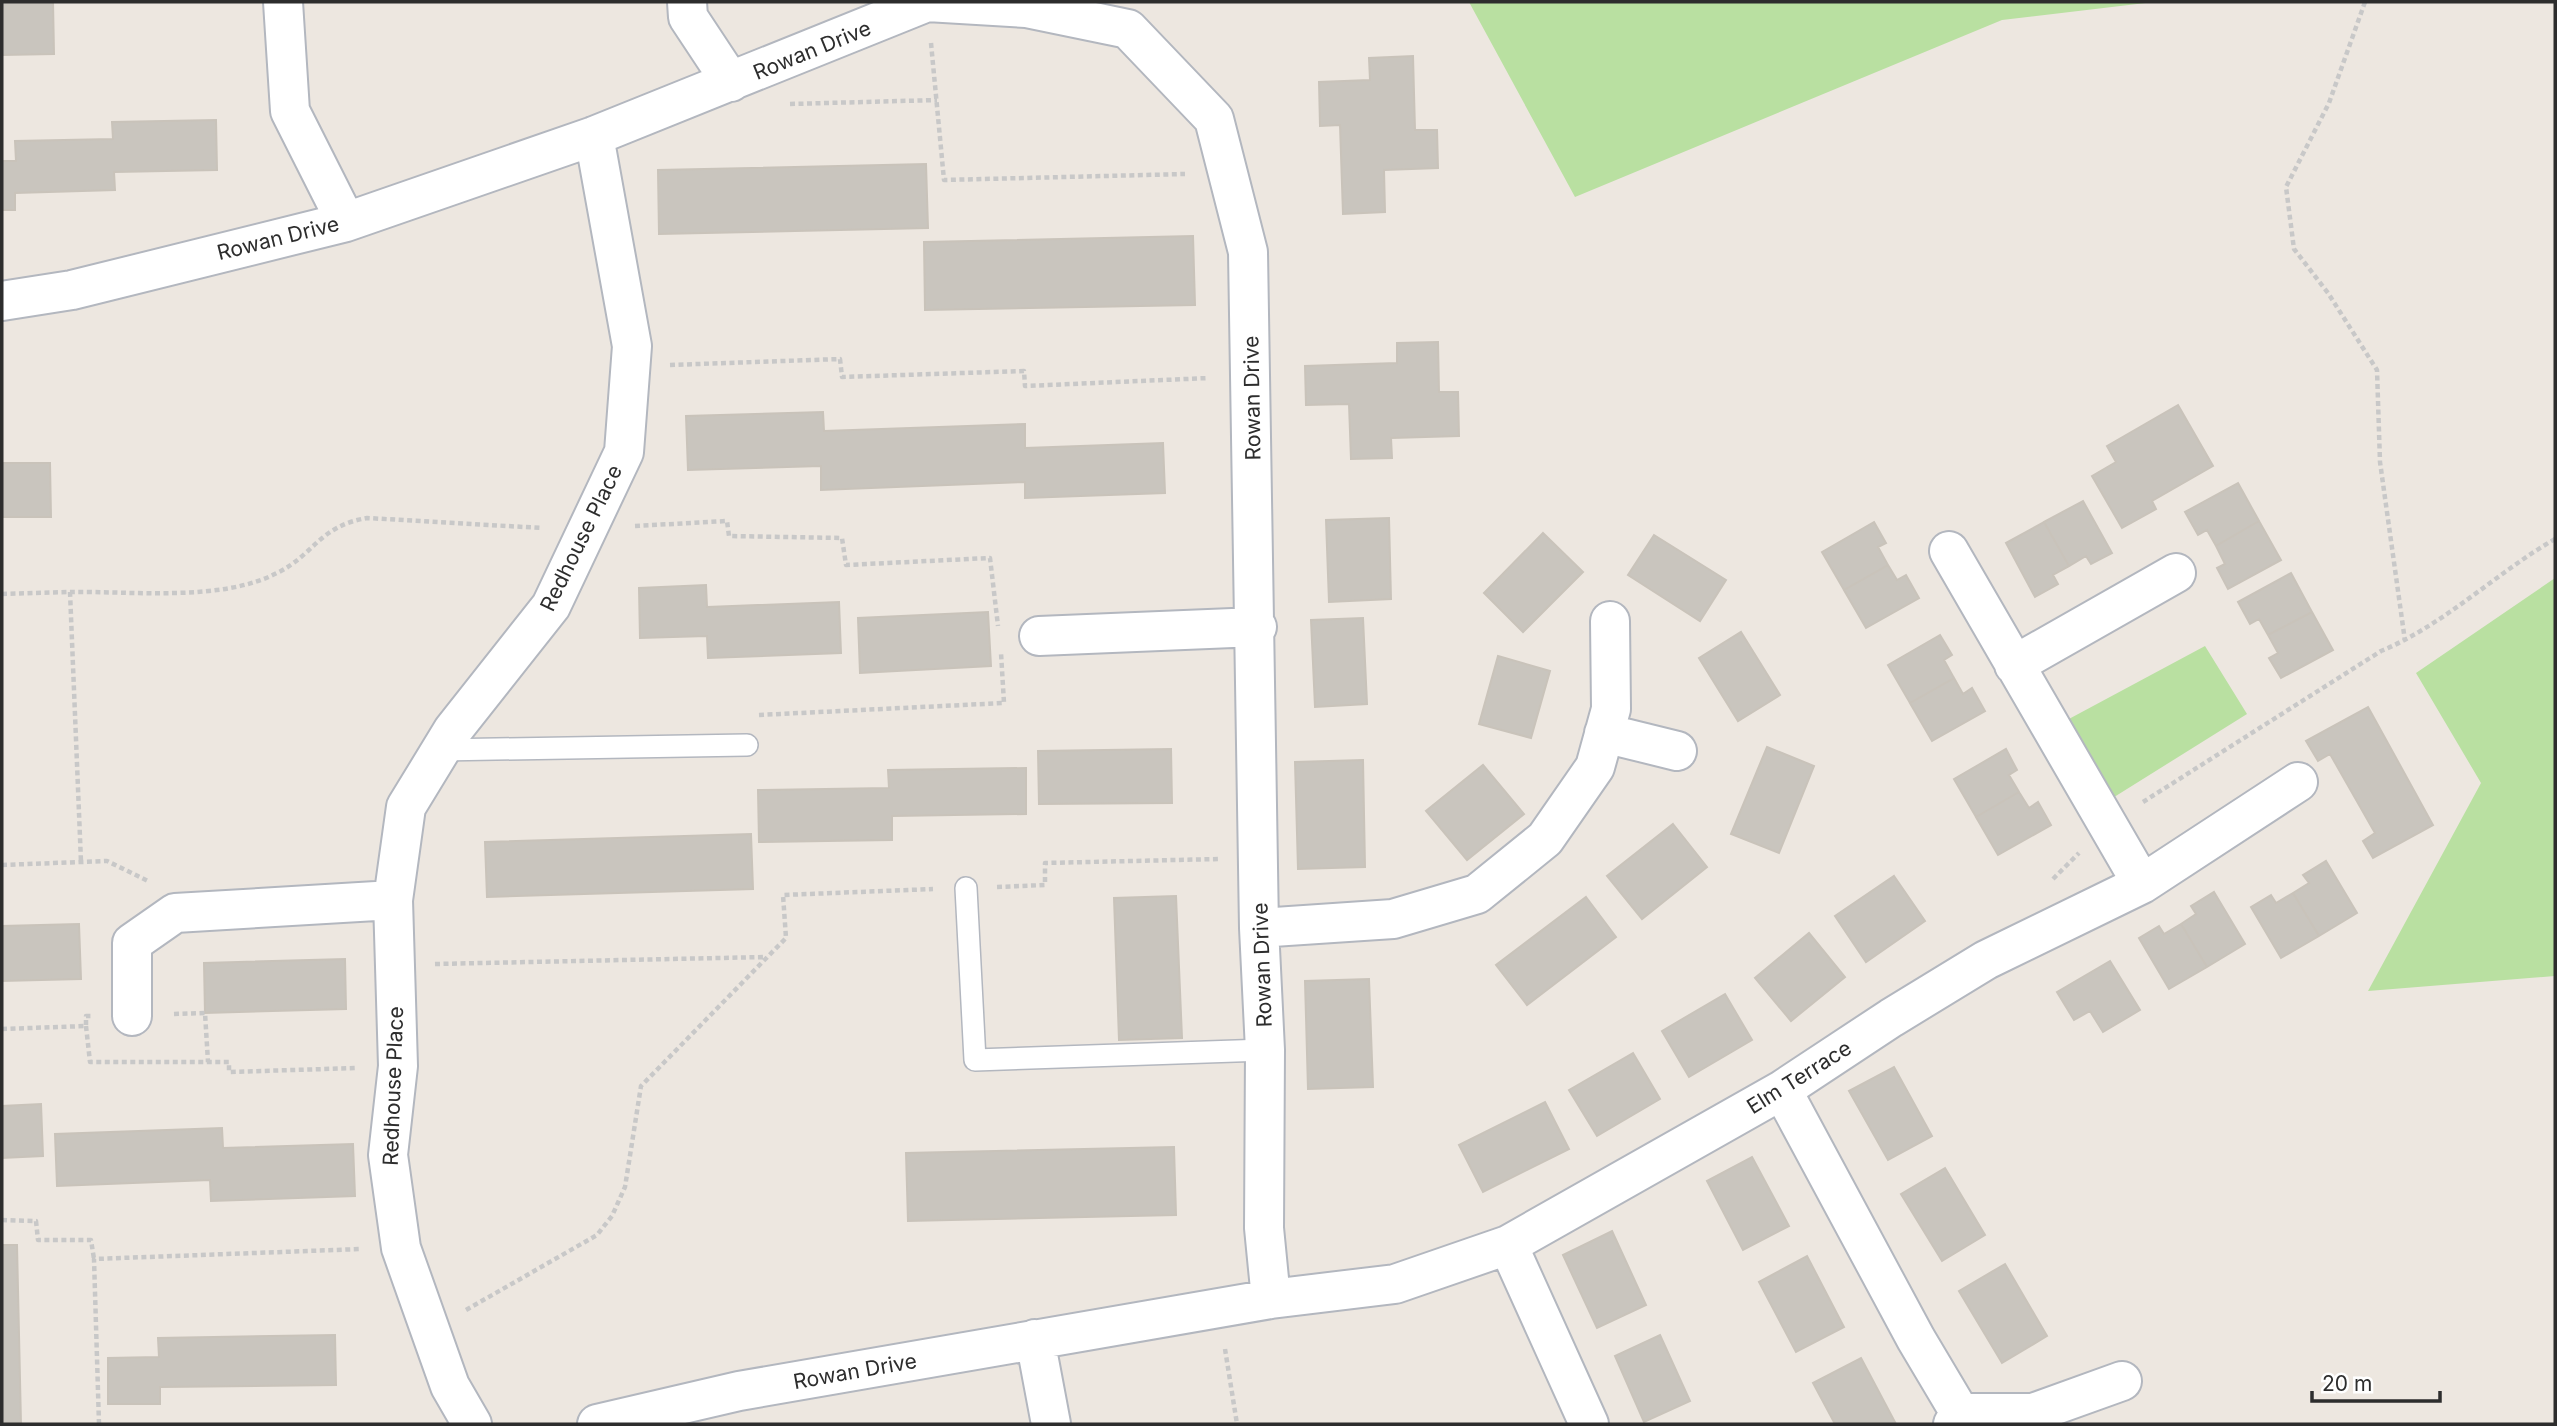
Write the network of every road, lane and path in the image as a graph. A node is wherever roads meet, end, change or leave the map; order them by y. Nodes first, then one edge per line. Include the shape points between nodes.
1 (283, 2) edge
2 (687, 2) edge
3 (927, 2) edge
4 (2365, 2) edge
5 (731, 82) junction
6 (937, 100) junction
7 (788, 104) dead end
8 (594, 136) junction
9 (1228, 173) junction
10 (346, 222) junction
11 (2, 301) edge
12 (631, 367) junction
13 (1251, 376) junction
14 (2555, 539) edge
15 (1949, 551) dead end
16 (2176, 573) dead end
17 (2, 594) edge
18 (1610, 621) dead end
19 (1257, 627) junction
20 (1039, 636) dead end
21 (2405, 641) junction
22 (1000, 651) dead end
23 (2014, 665) junction
24 (1604, 733) junction
25 (747, 745) joint
26 (440, 750) junction
27 (1677, 751) dead end
28 (2298, 782) dead end
29 (2107, 825) junction
30 (1259, 858) junction
31 (81, 862) junction
32 (2, 865) edge
33 (2053, 880) dead end
34 (2142, 884) junction
35 (966, 888) junction
36 (393, 900) junction
37 (175, 913) junction
38 (1259, 929) junction
39 (767, 957) junction
40 (395, 965) junction
41 (132, 1016) dead end
42 (86, 1026) dead end
43 (1265, 1050) junction
44 (398, 1066) junction
45 (1782, 1090) junction
46 (2, 1220) edge
47 (1508, 1245) junction
48 (401, 1248) junction
49 (94, 1259) junction
50 (1270, 1298) junction
51 (1218, 1307) junction
52 (430, 1333) junction
53 (1035, 1339) junction
54 (2122, 1381) dead end
55 (1956, 1419) edge
56 (99, 1424) edge
57 (472, 1424) edge
58 (597, 1424) edge
59 (1051, 1424) edge
60 (1237, 1424) edge
61 (1589, 1424) edge

1 - 10 street via 290,111
2 - 5 street via 688,17
3 - 5 street, Rowan Drive
3 - 6 path
3 - 9 street, Rowan Drive via 1026,8 1128,29 1214,120
4 - 21 path via 2329,103 2286,187 2294,248 2377,370 2380,462
5 - 8 street, Rowan Drive
6 - 7 path
6 - 9 path via 944,180
8 - 10 street, Rowan Drive
8 - 12 street, Redhouse Place via 632,346
9 - 13 street, Rowan Drive via 1248,252
10 - 11 street, Rowan Drive via 72,290
12 - 13 path via 841,359 842,377 1024,371 1025,386
12 - 26 street, Redhouse Place via 624,452 551,606
13 - 19 street, Rowan Drive
14 - 21 path
15 - 23 street
16 - 23 street
17 - 31 path via 70,592
18 - 24 street via 1611,709
19 - 20 street
19 - 30 street, Rowan Drive
21 - 29 path via 2381,650
22 - 25 path via 1004,703 747,715
23 - 29 street
24 - 27 street
24 - 38 street via 1595,767 1545,839 1477,894 1392,919
25 - 26 lane
26 - 36 street, Redhouse Place via 406,807
28 - 34 street, Elm Terrace
29 - 33 path
29 - 34 street
30 - 35 path via 1045,863 1045,885
30 - 38 street, Rowan Drive
31 - 32 path
31 - 37 path via 107,861 168,892
34 - 45 street, Elm Terrace via 1986,960
35 - 39 path via 783,895 786,938
35 - 43 lane via 975,1060
36 - 37 street
36 - 40 street, Redhouse Place
37 - 41 street via 132,943
38 - 43 street, Rowan Drive
39 - 40 path
39 - 52 path via 641,1086 625,1186 612,1216 597,1235 499,1288
40 - 44 street, Redhouse Place
42 - 44 path via 90,1062 229,1062 229,1072
43 - 50 street, Rowan Drive via 1264,1228
44 - 48 street, Redhouse Place via 388,1155
45 - 47 street, Elm Terrace
45 - 55 street
46 - 49 path via 36,1221 38,1240 91,1240
47 - 50 street, Elm Terrace via 1395,1284
47 - 61 street
48 - 49 path
48 - 52 street, Redhouse Place
49 - 56 path
50 - 51 street, Rowan Drive
51 - 53 street, Rowan Drive
51 - 60 path
52 - 57 street, Redhouse Place via 450,1386
53 - 58 street, Rowan Drive via 739,1391
53 - 59 street
54 - 55 street via 2034,1413

